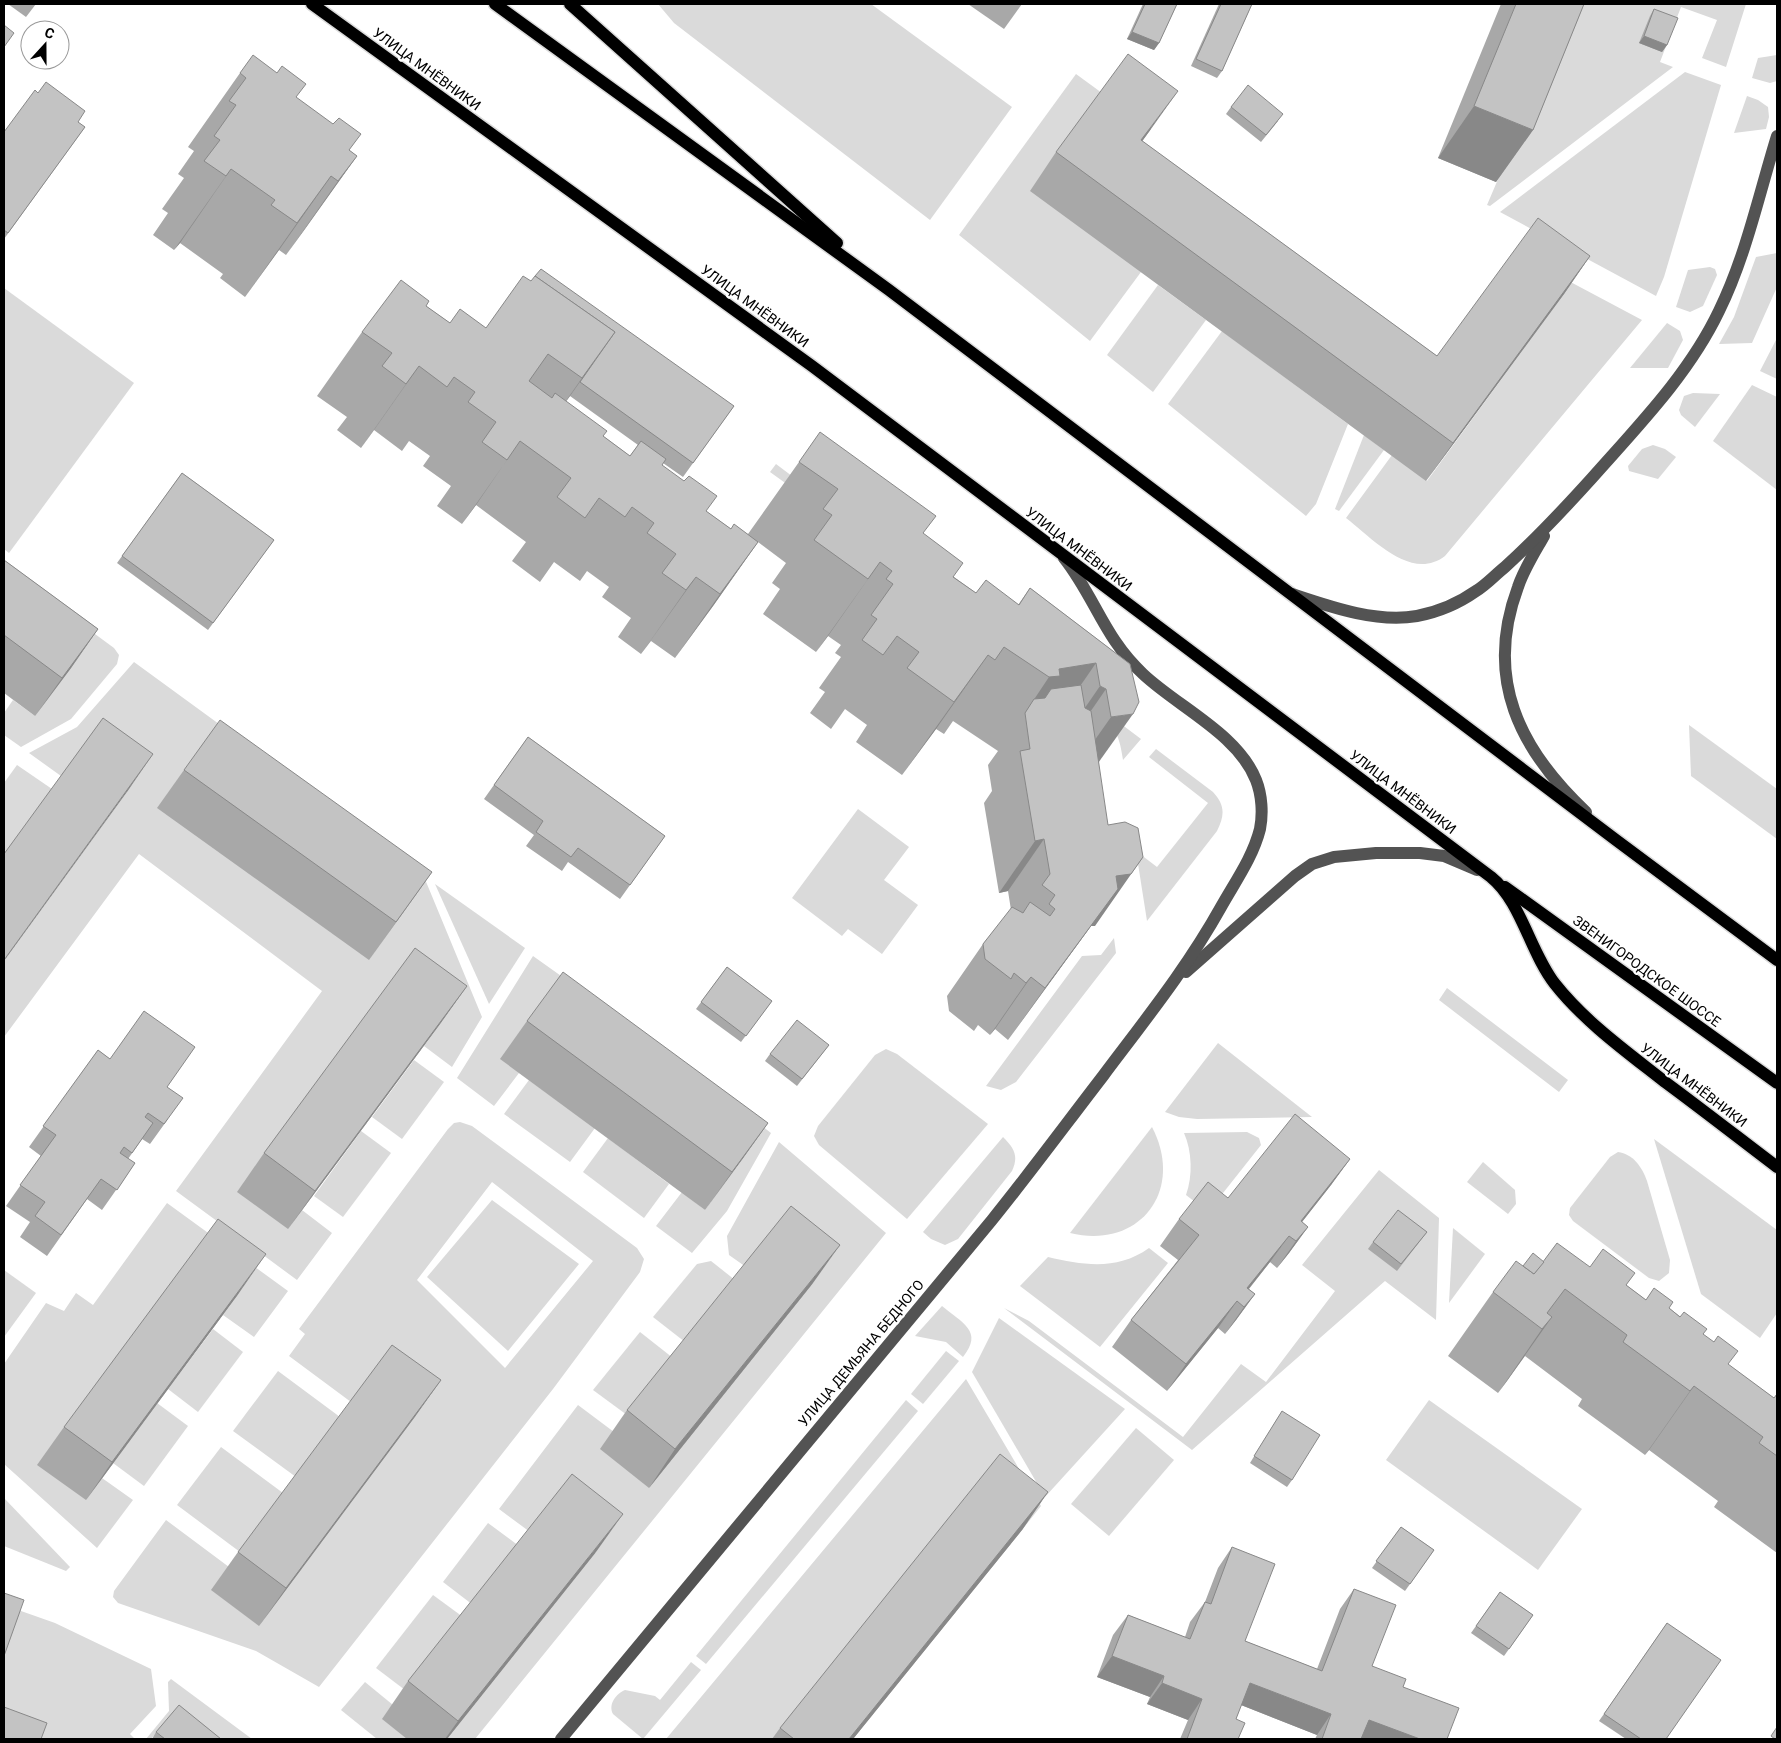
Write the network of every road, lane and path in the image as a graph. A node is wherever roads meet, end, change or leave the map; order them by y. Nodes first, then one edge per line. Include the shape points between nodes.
1 (312, 4) edge
2 (495, 4) edge
3 (570, 4) edge
4 (1777, 136) edge
5 (889, 290) junction
6 (1552, 523) junction
7 (1062, 555) junction
8 (1290, 593) junction
9 (1616, 840) junction
10 (1495, 880) junction
11 (1777, 960) edge
12 (1177, 980) junction
13 (1777, 1083) edge
14 (1777, 1167) edge
15 (561, 1739) edge

1 - 7 main road, УЛИЦА МНЁВНИКИ via 812,366
2 - 5 main road
3 - 5 main road
4 - 6 street via 1735,272 1719,312 1680,374
5 - 8 main road
6 - 8 street via 1477,591 1454,604 1417,616 1367,615
6 - 9 street via 1529,563 1511,609 1505,643 1505,677 1512,705 1526,737 1545,766 1576,802
7 - 10 main road, УЛИЦА МНЁВНИКИ
7 - 12 street, УЛИЦА ДЕМЬЯНА БЕДНОГО via 1126,658 1236,749 1247,762 1262,801 1254,848
8 - 9 main road
9 - 11 main road
10 - 12 street, УЛИЦА ДЕМЬЯНА БЕДНОГО via 1450,858 1420,853 1354,854 1312,864
10 - 13 main road, ЗВЕНИГОРОДСКОЕ ШОССЕ
10 - 14 main road, УЛИЦА МНЁВНИКИ via 1512,903 1539,960 1582,1014
12 - 15 street, УЛИЦА ДЕМЬЯНА БЕДНОГО via 992,1220

